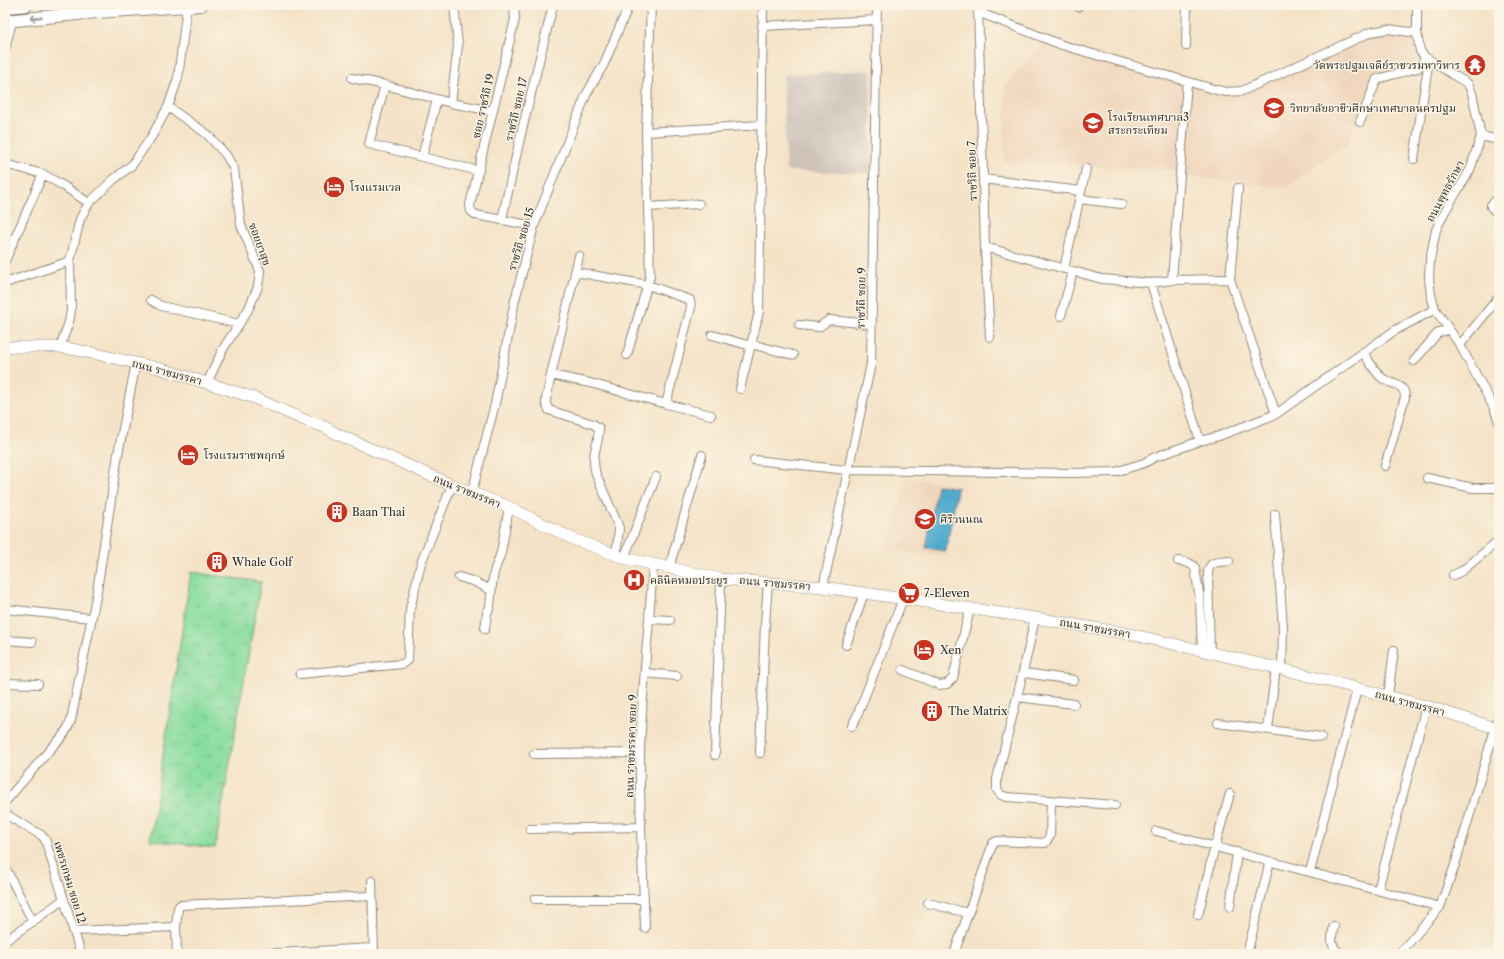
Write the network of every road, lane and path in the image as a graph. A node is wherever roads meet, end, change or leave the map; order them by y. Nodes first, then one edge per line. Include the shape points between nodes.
1 (26, 5) edge
2 (201, 5) edge
3 (454, 5) edge
4 (514, 5) edge
5 (553, 5) edge
6 (629, 5) edge
7 (652, 5) edge
8 (763, 5) edge
9 (877, 5) edge
10 (1187, 5) edge
11 (1417, 5) edge
12 (187, 6) edge
13 (5, 7) edge
14 (978, 8) edge
15 (83, 9) edge
16 (877, 20) junction
17 (8, 21) edge
18 (762, 26) junction
19 (1417, 33) junction
20 (1186, 46) dead end
21 (5, 49) edge
22 (1427, 58) junction
23 (352, 78) dead end
24 (1187, 82) junction
25 (385, 85) junction
26 (437, 99) junction
27 (451, 103) junction
28 (168, 108) junction
29 (492, 111) junction
30 (1360, 122) dead end
31 (761, 125) junction
32 (646, 132) junction
33 (1481, 136) junction
34 (1499, 140) edge
35 (422, 157) junction
36 (1414, 159) dead end
37 (5, 164) edge
38 (1086, 169) dead end
39 (479, 171) junction
40 (43, 174) junction
41 (983, 179) junction
42 (1238, 188) dead end
43 (1080, 195) junction
44 (1499, 197) edge
45 (89, 203) junction
46 (699, 204) dead end
47 (1122, 204) dead end
48 (648, 207) junction
49 (1499, 215) edge
50 (502, 219) junction
51 (534, 226) junction
52 (985, 247) junction
53 (579, 256) dead end
54 (5, 261) edge
55 (70, 261) junction
56 (1064, 269) junction
57 (1073, 271) junction
58 (575, 272) junction
59 (1230, 279) junction
60 (1172, 280) junction
61 (5, 283) edge
62 (1151, 283) junction
63 (648, 285) junction
64 (1499, 297) edge
65 (151, 300) dead end
66 (1435, 309) junction
67 (1061, 316) dead end
68 (239, 324) junction
69 (871, 324) junction
70 (799, 325) dead end
71 (1449, 330) junction
72 (712, 335) dead end
73 (990, 337) dead end
74 (751, 345) junction
75 (1460, 345) junction
76 (5, 347) edge
77 (60, 347) junction
78 (1363, 352) junction
79 (627, 355) dead end
80 (793, 355) dead end
81 (1414, 361) dead end
82 (136, 363) junction
83 (551, 375) junction
84 (207, 383) junction
85 (740, 389) dead end
86 (666, 404) junction
87 (1276, 414) junction
88 (712, 415) dead end
89 (1499, 422) edge
90 (1200, 441) junction
91 (702, 455) dead end
92 (754, 460) dead end
93 (1385, 466) dead end
94 (847, 470) junction
95 (656, 477) dead end
96 (1428, 478) dead end
97 (452, 485) junction
98 (1499, 488) edge
99 (472, 492) junction
100 (509, 508) junction
101 (1275, 514) dead end
102 (1499, 540) edge
103 (620, 557) junction
104 (1229, 561) dead end
105 (1178, 562) dead end
106 (653, 565) junction
107 (669, 568) junction
108 (1453, 575) dead end
109 (459, 577) dead end
110 (721, 579) junction
111 (768, 582) junction
112 (823, 587) junction
113 (491, 590) junction
114 (864, 593) junction
115 (903, 599) junction
116 (5, 609) edge
117 (970, 609) junction
118 (91, 618) junction
119 (1035, 618) junction
120 (650, 619) junction
121 (670, 620) dead end
122 (485, 629) dead end
123 (5, 640) edge
124 (32, 642) dead end
125 (846, 646) dead end
126 (1394, 650) dead end
127 (1206, 652) junction
128 (1279, 669) junction
129 (904, 670) dead end
130 (645, 673) junction
131 (1024, 673) junction
132 (300, 674) dead end
133 (677, 676) dead end
134 (1074, 680) dead end
135 (5, 683) edge
136 (38, 684) dead end
137 (1356, 688) junction
138 (1388, 696) junction
139 (1017, 697) junction
140 (1074, 704) dead end
141 (1426, 706) junction
142 (1499, 717) edge
143 (1218, 723) dead end
144 (852, 726) dead end
145 (1497, 728) edge
146 (1268, 729) junction
147 (1321, 737) dead end
148 (640, 753) junction
149 (760, 753) dead end
150 (534, 754) dead end
151 (716, 755) dead end
152 (1230, 794) dead end
153 (1051, 801) junction
154 (5, 802) edge
155 (1115, 805) dead end
156 (5, 814) edge
157 (641, 827) junction
158 (530, 829) dead end
159 (1156, 831) dead end
160 (1214, 846) junction
161 (1237, 852) junction
162 (1270, 861) junction
163 (5, 867) edge
164 (1310, 872) junction
165 (372, 881) dead end
166 (1378, 890) junction
167 (372, 896) junction
168 (535, 899) dead end
169 (644, 899) junction
170 (63, 900) junction
171 (928, 903) dead end
172 (1230, 907) dead end
173 (1440, 907) junction
174 (968, 913) junction
175 (1198, 915) dead end
176 (32, 922) junction
177 (1334, 926) dead end
178 (176, 928) junction
179 (645, 928) dead end
180 (73, 931) junction
181 (5, 941) edge
182 (374, 951) edge
183 (81, 954) edge
184 (177, 954) edge
185 (259, 954) edge
186 (954, 954) edge
187 (1247, 954) edge
188 (1341, 954) edge
189 (1399, 954) edge

1 - 13 main road
2 - 12 main road
3 - 27 street via 458,46
4 - 29 street, ซอย ราชวิถี 19 via 515,19
5 - 50 street, ราชวิถี ซอย 17
6 - 51 street, ราชวิถี ซอย 15 via 604,64 586,96
7 - 32 street
8 - 18 street
9 - 16 street, ราชวิถี ซอย 9
10 - 20 street
11 - 19 street
12 - 15 main road
12 - 28 street via 178,78
14 - 24 street via 1062,45
14 - 41 street, ราขวิถี ซอย 7
15 -> 17 main road
16 - 18 street
16 - 69 street, ราชวิถี ซอย 9
17 - 21 street
18 - 31 street
19 - 22 street via 1420,51
19 - 24 street via 1388,30 1371,32 1242,91 1226,92
22 - 30 street via 1418,68 1377,79
22 - 33 street, ถนนพุทธรักษา via 1468,84
22 - 36 street
23 - 25 street
24 - 60 street
25 - 26 street
25 - 35 street via 369,144
26 - 27 street
26 - 35 street
27 - 29 street
28 - 45 street via 132,165
28 - 68 street, ซอยยาสุข via 207,134 234,169 241,225 260,271 258,287
29 - 39 street, ซอย ราชวิถี 19
31 - 32 street
31 - 74 street via 760,312
32 - 48 street
33 - 34 street
33 - 66 street, ถนนพุทธรักษา via 1470,170 1444,213 1433,241 1429,278
35 - 39 street
37 - 40 street
38 - 43 street
39 - 50 street, ซอย ราชวิถี 19 via 470,205 471,211 476,215
40 - 45 street
40 - 54 street
41 - 43 street
41 - 52 street, ราขวิถี ซอย 7
42 - 59 street
43 - 47 street
43 - 56 street
44 - 49 street via 1491,207
45 - 55 street via 80,219
46 - 48 street
48 - 63 street
50 - 51 street
51 - 99 street, ราชวิถี ซอย 15 via 515,300 495,404
52 - 56 street
52 - 73 street, ราขวิถี ซอย 7
53 - 58 street
55 - 61 street
55 - 77 street via 71,311
56 - 57 street
57 - 62 street via 1102,279
57 - 67 street
58 - 63 street
58 - 83 street
59 - 60 street
59 - 87 street
60 - 62 street
62 - 90 street
63 - 79 street
63 - 86 street via 691,302
64 - 75 street
65 - 68 street via 161,306
66 - 71 street, ถนนพุทธรักษา
66 - 78 street via 1394,331
68 - 84 street, ซอยยาสุข via 223,349
69 - 70 street via 829,320 820,327
69 - 94 street, ราชวิถี ซอย 9 via 871,364
71 - 75 street, ถนนพุทธรักษา
71 - 81 street via 1439,332
72 - 74 street
74 - 80 street
74 - 85 street
75 - 89 street, ถนนพุทธรักษา
76 - 77 street, ถนน ราชมรรคา
77 - 82 street, ถนน ราชมรรคา
78 - 87 street
78 - 93 street via 1382,378 1402,387 1405,391
82 - 84 street, ถนน ราชมรรคา
82 - 118 street
83 - 86 street
83 - 103 street via 546,400 549,410 599,428 594,466 618,525
84 - 97 street, ถนน ราชมรรคา via 252,397 325,427
86 - 88 street
87 - 90 street
90 - 94 street via 1115,472 1071,474
91 - 107 street
92 - 94 street
94 - 112 street, ราชวิถี ซอย 9
95 - 103 street
96 - 98 street via 1473,488
97 - 99 street, ถนน ราชมรรคา
97 - 132 street via 421,563 410,609 408,660 402,664
99 - 100 street, ถนน ราชมรรคา
100 - 103 street, ถนน ราชมรรคา via 571,538
100 - 113 street
101 - 128 street via 1283,628
102 - 108 street via 1462,571
103 - 106 street, ถนน ราชมรรคา
104 - 127 street via 1213,563 1209,567
105 - 127 street via 1190,563 1195,568
106 - 107 street, ถนน ราชมรรคา
106 - 120 street, ถนน ราชมรรคา ซอย 9
107 - 110 street, ถนน ราชมรรคา
109 - 113 street
110 - 111 street, ถนน ราชมรรคา
110 - 151 street
111 - 112 street, ถนน ราชมรรคา
111 - 149 street via 764,624
112 - 114 street, ถนน ราชมรรคา
113 - 122 street
114 - 115 street, ถนน ราชมรรคา
114 - 125 street
115 - 117 street, ถนน ราชมรรคา
115 - 144 street
116 - 118 street
117 - 119 street, ถนน ราชมรรคา
117 - 129 street via 953,678 947,684 939,686
118 - 154 street via 67,730
119 - 127 street, ถนน ราชมรรคา via 1130,634
119 - 131 street
120 - 121 street
120 - 130 street, ถนน ราชมรรคา ซอย 9
123 - 124 street
126 - 138 street
127 - 128 street, ถนน ราชมรรคา
128 - 137 street, ถนน ราชมรรคา
128 - 146 street
130 - 133 street
130 - 148 street, ถนน ราชมรรคา ซอย 9
131 - 134 street
131 - 139 street
135 - 136 street
137 - 138 street, ถนน ราชมรรคา
137 - 164 street
138 - 141 street, ถนน ราชมรรคา
139 - 140 street
139 - 153 street via 996,790 1007,797
141 - 145 street, ถนน ราชมรรคา
141 - 166 street
142 - 145 street
143 - 146 street
145 - 173 street
146 - 147 street
148 - 150 street
148 - 157 street, ถนน ราชมรรคา ซอย 9
152 - 160 street
153 - 155 street
153 - 174 street via 1050,836 1045,843 993,843
156 - 170 street, เพชรเกษม ซอย 12 via 45,839
157 - 158 street
157 - 169 street, ถนน ราชมรรคา ซอย 9
159 - 160 street
160 - 161 street
160 - 175 street
161 - 162 street
161 - 172 street
162 - 164 street
162 - 187 street
163 - 176 street
164 - 166 street
165 - 167 street
166 - 173 street
167 - 178 street via 180,905
167 - 182 street
168 - 169 street
169 - 179 street, ถนน ราชมรรคา ซอย 9
170 - 176 street
170 - 180 street, เพชรเกษม ซอย 12
171 - 174 street
173 - 189 street
174 - 186 street
176 - 181 street
177 - 188 street via 1333,945
178 - 180 street
178 - 184 street
180 - 183 street, เพชรเกษม ซอย 12
182 - 185 street

